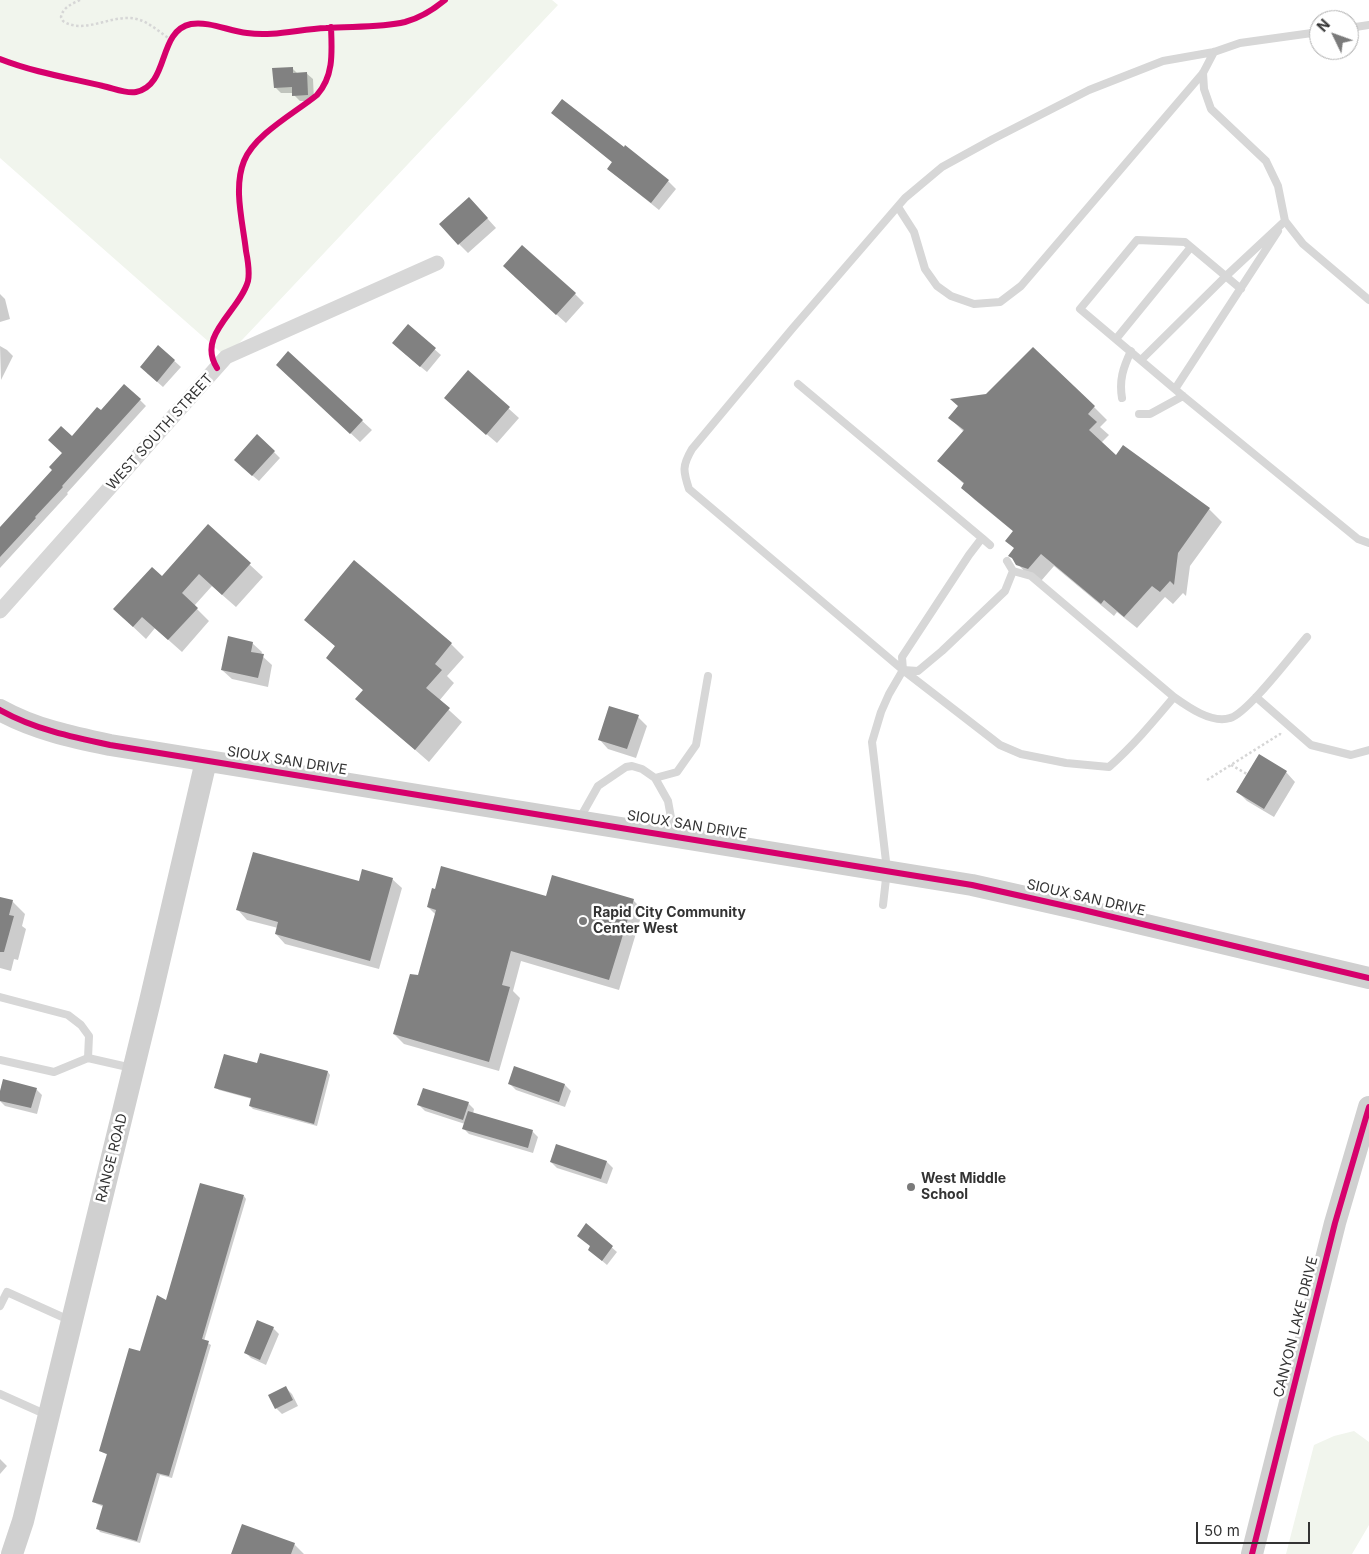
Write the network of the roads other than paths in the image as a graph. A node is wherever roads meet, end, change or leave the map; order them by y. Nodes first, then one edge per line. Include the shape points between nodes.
1 (1309, 33) edge
2 (1214, 52) junction
3 (1203, 73) junction
4 (898, 207) junction
5 (1285, 221) junction
6 (1191, 247) junction
7 (437, 263) dead end
8 (1226, 276) junction
9 (1241, 289) junction
10 (1369, 300) edge
11 (1116, 339) junction
12 (1131, 352) junction
13 (1140, 360) junction
14 (798, 384) dead end
15 (1175, 388) junction
16 (1182, 396) junction
17 (1122, 398) dead end
18 (1139, 414) dead end
19 (982, 538) junction
20 (1369, 543) edge
21 (990, 545) dead end
22 (1007, 561) dead end
23 (1013, 571) junction
24 (0, 611) edge
25 (1307, 637) dead end
26 (903, 670) junction
27 (708, 676) dead end
28 (1174, 697) junction
29 (1256, 697) junction
30 (0, 710) edge
31 (1369, 750) edge
32 (206, 761) junction
33 (655, 778) junction
34 (579, 820) junction
35 (674, 835) junction
36 (887, 870) junction
37 (883, 905) dead end
38 (1369, 978) edge
39 (0, 997) edge
40 (88, 1058) junction
41 (0, 1060) edge
42 (134, 1068) junction
43 (1369, 1107) edge
44 (0, 1306) edge
45 (72, 1320) junction
46 (0, 1394) edge
47 (48, 1415) junction
48 (12, 1554) edge
49 (1252, 1554) edge

1 - 2 lane via 1240,43
2 - 3 lane
2 - 4 lane via 1163,61 1089,90 942,167
3 - 4 lane via 1021,286 1000,302 974,304 951,296 937,286 925,269 914,232
3 - 5 lane via 1211,109 1266,162 1278,186
4 - 26 lane via 692,449 685,460 683,472 689,489
5 - 8 lane
5 - 9 lane
5 - 10 lane via 1302,244
6 - 8 lane
6 - 11 lane
6 - 11 lane via 1185,242 1137,240 1080,309
7 - 24 street, WEST SOUTH STREET via 226,357
8 - 9 lane
8 - 13 lane
9 - 15 lane
11 - 12 lane
12 - 13 lane
12 - 17 lane via 1119,384
13 - 15 lane
14 - 19 lane
15 - 16 lane
16 - 18 lane via 1150,414
16 - 20 lane via 1358,539
19 - 21 lane
19 - 26 lane via 902,657
22 - 23 lane
23 - 26 lane via 1005,591 942,651 918,671
23 - 28 lane via 1031,576
25 - 29 lane
26 - 28 lane via 1000,746 1021,754 1109,767
26 - 36 lane via 881,712 872,742
27 - 33 lane via 696,745 677,772
28 - 29 lane via 1212,718 1230,718 1245,710
29 - 31 lane via 1311,745 1351,754
30 - 32 street, SIOUX SAN DRIVE via 33,725 78,738
32 - 34 street, SIOUX SAN DRIVE
32 - 42 street, RANGE ROAD
33 - 34 lane via 642,769 626,767 598,786
33 - 35 lane via 668,801
34 - 35 street, SIOUX SAN DRIVE
35 - 36 street, SIOUX SAN DRIVE
36 - 37 lane
36 - 38 street, SIOUX SAN DRIVE via 1023,896
39 - 40 lane via 68,1015 82,1025 89,1036
40 - 41 lane via 54,1072
40 - 42 lane
42 - 45 street, RANGE ROAD
43 - 49 street, CANYON LAKE DRIVE via 1339,1206
44 - 45 lane via 7,1292
45 - 47 street, RANGE ROAD
46 - 47 lane
47 - 48 street, RANGE ROAD via 24,1521

